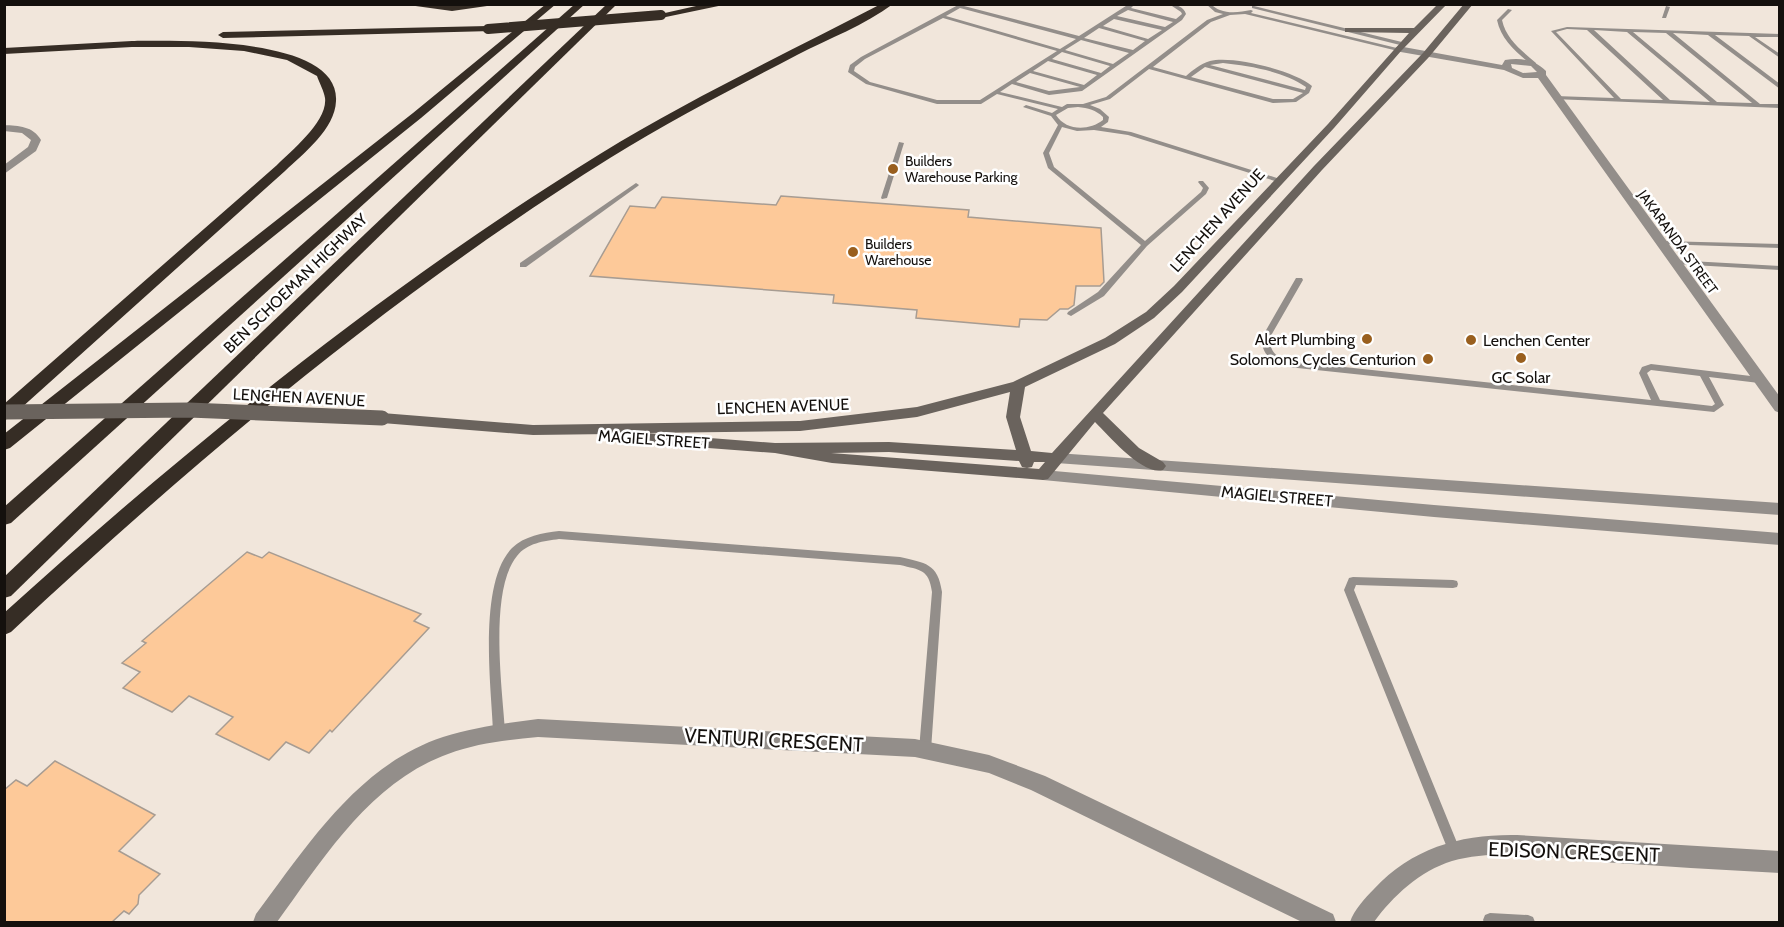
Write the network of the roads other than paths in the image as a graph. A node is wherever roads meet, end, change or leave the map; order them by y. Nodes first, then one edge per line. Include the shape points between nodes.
1 (405, 4) edge
2 (497, 4) edge
3 (552, 4) edge
4 (581, 4) edge
5 (613, 4) edge
6 (724, 4) edge
7 (890, 4) edge
8 (1170, 4) edge
9 (1443, 4) edge
10 (1469, 4) edge
11 (963, 6) edge
12 (1130, 6) edge
13 (1210, 6) edge
14 (1253, 6) edge
15 (1668, 8) dead end
16 (1510, 10) dead end
17 (1246, 13) junction
18 (1229, 14) junction
19 (942, 16) junction
20 (1113, 17) junction
21 (1664, 17) dead end
22 (1177, 21) junction
23 (1209, 21) junction
24 (1098, 26) junction
25 (1165, 29) junction
26 (1589, 29) junction
27 (1348, 30) junction
28 (1418, 30) junction
29 (1628, 30) junction
30 (1668, 32) junction
31 (1710, 33) junction
32 (1749, 35) junction
33 (1779, 36) edge
34 (1080, 38) junction
35 (1149, 41) junction
36 (4, 46) edge
37 (1401, 46) junction
38 (1518, 50) junction
39 (4, 51) edge
40 (1060, 51) junction
41 (1133, 52) junction
42 (1429, 52) junction
43 (1779, 57) edge
44 (1047, 59) junction
45 (1510, 64) junction
46 (1534, 64) junction
47 (1205, 65) junction
48 (1115, 66) junction
49 (1148, 67) junction
50 (1029, 71) junction
51 (1102, 75) junction
52 (1524, 75) junction
53 (1541, 75) junction
54 (1186, 78) junction
55 (1013, 83) junction
56 (1086, 87) junction
57 (1779, 87) edge
58 (1308, 92) junction
59 (995, 95) junction
60 (1554, 96) junction
61 (1108, 98) junction
62 (1619, 100) junction
63 (1668, 102) junction
64 (1715, 103) junction
65 (1758, 105) junction
66 (1083, 106) junction
67 (1779, 106) edge
68 (1060, 108) junction
69 (1053, 115) junction
70 (1105, 115) junction
71 (1060, 124) junction
72 (4, 128) edge
73 (1094, 128) junction
74 (1081, 129) junction
75 (1129, 133) junction
76 (1053, 140) junction
77 (901, 142) dead end
78 (4, 171) edge
79 (1278, 180) junction
80 (1200, 182) dead end
81 (636, 185) dead end
82 (884, 198) dead end
83 (1661, 243) junction
84 (1145, 245) junction
85 (1779, 246) edge
86 (1675, 262) junction
87 (524, 265) dead end
88 (1779, 268) edge
89 (1299, 280) dead end
90 (1071, 314) dead end
91 (1703, 373) junction
92 (1759, 380) junction
93 (1017, 385) junction
94 (1657, 404) junction
95 (1779, 408) edge
96 (4, 413) edge
97 (1095, 413) junction
98 (533, 430) junction
99 (4, 444) edge
100 (775, 448) junction
101 (1024, 456) junction
102 (1056, 458) junction
103 (1158, 466) junction
104 (1038, 475) junction
105 (1779, 509) edge
106 (4, 518) edge
107 (1779, 539) edge
108 (1453, 584) dead end
109 (4, 590) edge
110 (4, 626) edge
111 (499, 730) junction
112 (925, 750) junction
113 (1454, 850) junction
114 (1779, 862) edge
115 (1490, 920) dead end
116 (264, 922) edge
117 (1325, 922) edge
118 (1360, 922) edge
119 (1528, 922) edge

1 - 2 highway via 452,8
3 - 99 highway via 392,138
4 - 106 highway, BEN SCHOEMAN HIGHWAY
5 - 109 highway, BEN SCHOEMAN HIGHWAY
6 - 36 highway, bridge via 661,15 488,29 215,35
7 - 110 highway via 665,121 482,237 346,334 225,432
8 - 22 lane via 1183,10
9 - 28 main road, LENCHEN AVENUE
10 - 42 main road
11 - 19 lane
11 - 34 lane
12 - 20 lane
12 - 22 lane
13 - 18 lane
13 - 23 lane
14 - 17 lane
14 - 27 lane
15 - 21 lane
16 - 38 lane, JAKARANDA STREET via 1499,22
17 - 18 lane
17 - 37 lane
18 - 23 lane
19 - 40 lane
19 - 59 lane via 863,58 852,66 851,72 868,83 937,102 969,104
20 - 24 lane
20 - 25 lane
22 - 25 lane
23 - 49 lane
24 - 34 lane
24 - 35 lane
25 - 35 lane
26 - 29 lane
26 - 62 lane via 1553,31
26 - 63 lane
27 - 28 main road
27 - 37 lane
28 - 37 main road, LENCHEN AVENUE
29 - 30 lane
29 - 64 lane
30 - 31 lane
30 - 65 lane
31 - 32 lane
31 - 57 lane
32 - 33 lane
32 - 43 lane
34 - 40 lane
34 - 41 lane
35 - 41 lane
37 - 42 street, JAKARANDA STREET
37 - 79 main road, LENCHEN AVENUE
38 - 45 lane
38 - 46 lane, JAKARANDA STREET
39 - 96 highway via 159,44 248,48 291,56 312,65 326,78 331,100 315,132 281,168
40 - 44 lane
40 - 48 lane
41 - 48 lane
42 - 45 street, JAKARANDA STREET
42 - 97 main road
44 - 50 lane
44 - 51 lane
45 - 46 street, JAKARANDA STREET
45 - 52 street, JAKARANDA STREET
46 - 53 street, JAKARANDA STREET via 1543,70
47 - 54 lane
47 - 58 lane
47 - 58 lane via 1221,61 1295,77 1309,86
48 - 51 lane
49 - 54 lane
49 - 61 lane
50 - 55 lane
50 - 56 lane
51 - 56 lane
52 - 53 street, JAKARANDA STREET
52 - 60 street, JAKARANDA STREET
53 - 60 street, JAKARANDA STREET
54 - 58 lane via 1273,101 1294,101
55 - 56 lane via 1048,93
55 - 59 lane
59 - 68 lane
59 - 69 lane
60 - 62 lane
60 - 83 street, JAKARANDA STREET
61 - 66 lane
61 - 70 lane
62 - 63 lane
63 - 64 lane
64 - 65 lane
65 - 67 lane
66 - 68 lane
66 - 70 lane
68 - 69 lane
69 - 71 lane
70 - 73 lane via 1103,124
70 - 75 lane
71 - 74 lane
71 - 76 lane
72 - 78 street via 25,130 36,140 32,149
73 - 74 lane
73 - 75 lane
74 - 76 lane
75 - 79 lane
76 - 84 lane via 1046,153 1050,168
77 - 82 lane
79 - 93 main road, LENCHEN AVENUE via 1178,290 1150,315 1110,342
80 - 84 lane via 1206,188 1203,193
81 - 87 lane
83 - 85 lane
83 - 86 street, JAKARANDA STREET
84 - 90 lane via 1101,294
86 - 88 lane
86 - 92 street, JAKARANDA STREET
89 - 94 lane via 1265,339 1268,354 1278,362
91 - 92 lane
91 - 94 lane via 1645,369 1645,380
91 - 94 lane via 1718,400 1718,408
92 - 95 street, JAKARANDA STREET
93 - 98 main road, LENCHEN AVENUE via 917,412 858,421 800,426
93 - 101 main road via 1013,417
96 - 98 main road, LENCHEN AVENUE, bridge via 189,410 382,418
97 - 102 main road
97 - 103 main road via 1134,452
98 - 100 main road, MAGIEL STREET
100 - 101 main road, MAGIEL STREET via 889,447
100 - 104 main road, MAGIEL STREET via 832,458
101 - 102 main road, MAGIEL STREET
101 - 104 main road
102 - 103 street, MAGIEL STREET
102 - 104 main road
103 - 105 street, MAGIEL STREET
104 - 107 street, MAGIEL STREET
108 - 113 lane via 1353,581 1349,590
111 - 112 street, VENTURI CRESCENT via 538,728
111 - 112 lane via 494,646 502,573 520,547 542,537 559,535 868,558 928,568 936,579 937,592
111 - 116 street, VENTURI CRESCENT via 429,752 354,804
112 - 117 street, VENTURI CRESCENT via 989,764 1038,783
113 - 114 street, EDISON CRESCENT via 1515,846
113 - 118 street, EDISON CRESCENT via 1398,879
115 - 119 lane

